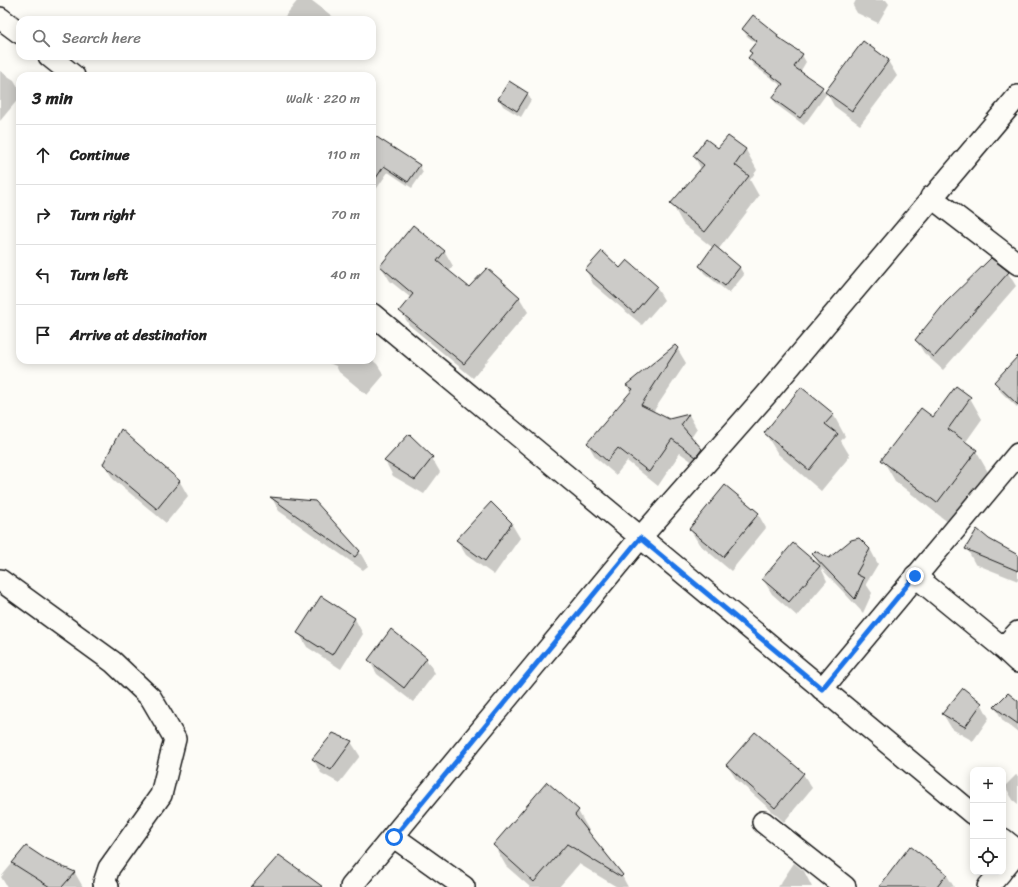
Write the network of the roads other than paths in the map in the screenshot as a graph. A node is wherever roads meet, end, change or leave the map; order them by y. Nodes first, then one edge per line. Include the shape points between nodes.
1 (0, 18) edge
2 (16, 30) edge
3 (54, 60) edge
4 (69, 72) edge
5 (1018, 96) edge
6 (931, 197) junction
7 (1018, 264) edge
8 (376, 317) edge
9 (1018, 454) edge
10 (640, 538) junction
11 (915, 576) junction
12 (0, 580) edge
13 (1018, 632) edge
14 (1011, 655) edge
15 (822, 689) junction
16 (970, 812) edge
17 (763, 822) dead end
18 (394, 837) junction
19 (1006, 841) edge
20 (1018, 851) edge
21 (1006, 865) edge
22 (998, 875) edge
23 (108, 887) edge
24 (351, 887) edge
25 (464, 887) edge
26 (845, 887) edge
27 (988, 887) edge

1 - 2 street
3 - 4 street
5 - 6 street
6 - 7 street
6 - 10 street via 766,395
8 - 10 street
9 - 11 street
10 - 15 street
10 - 18 street
11 - 14 street
11 - 15 street
12 - 23 street via 113,662 151,698 175,739 161,795 109,868 104,883
13 - 14 street
15 - 16 street
17 - 26 street
18 - 24 street
18 - 25 street
19 - 20 street
20 - 21 street
22 - 27 street

